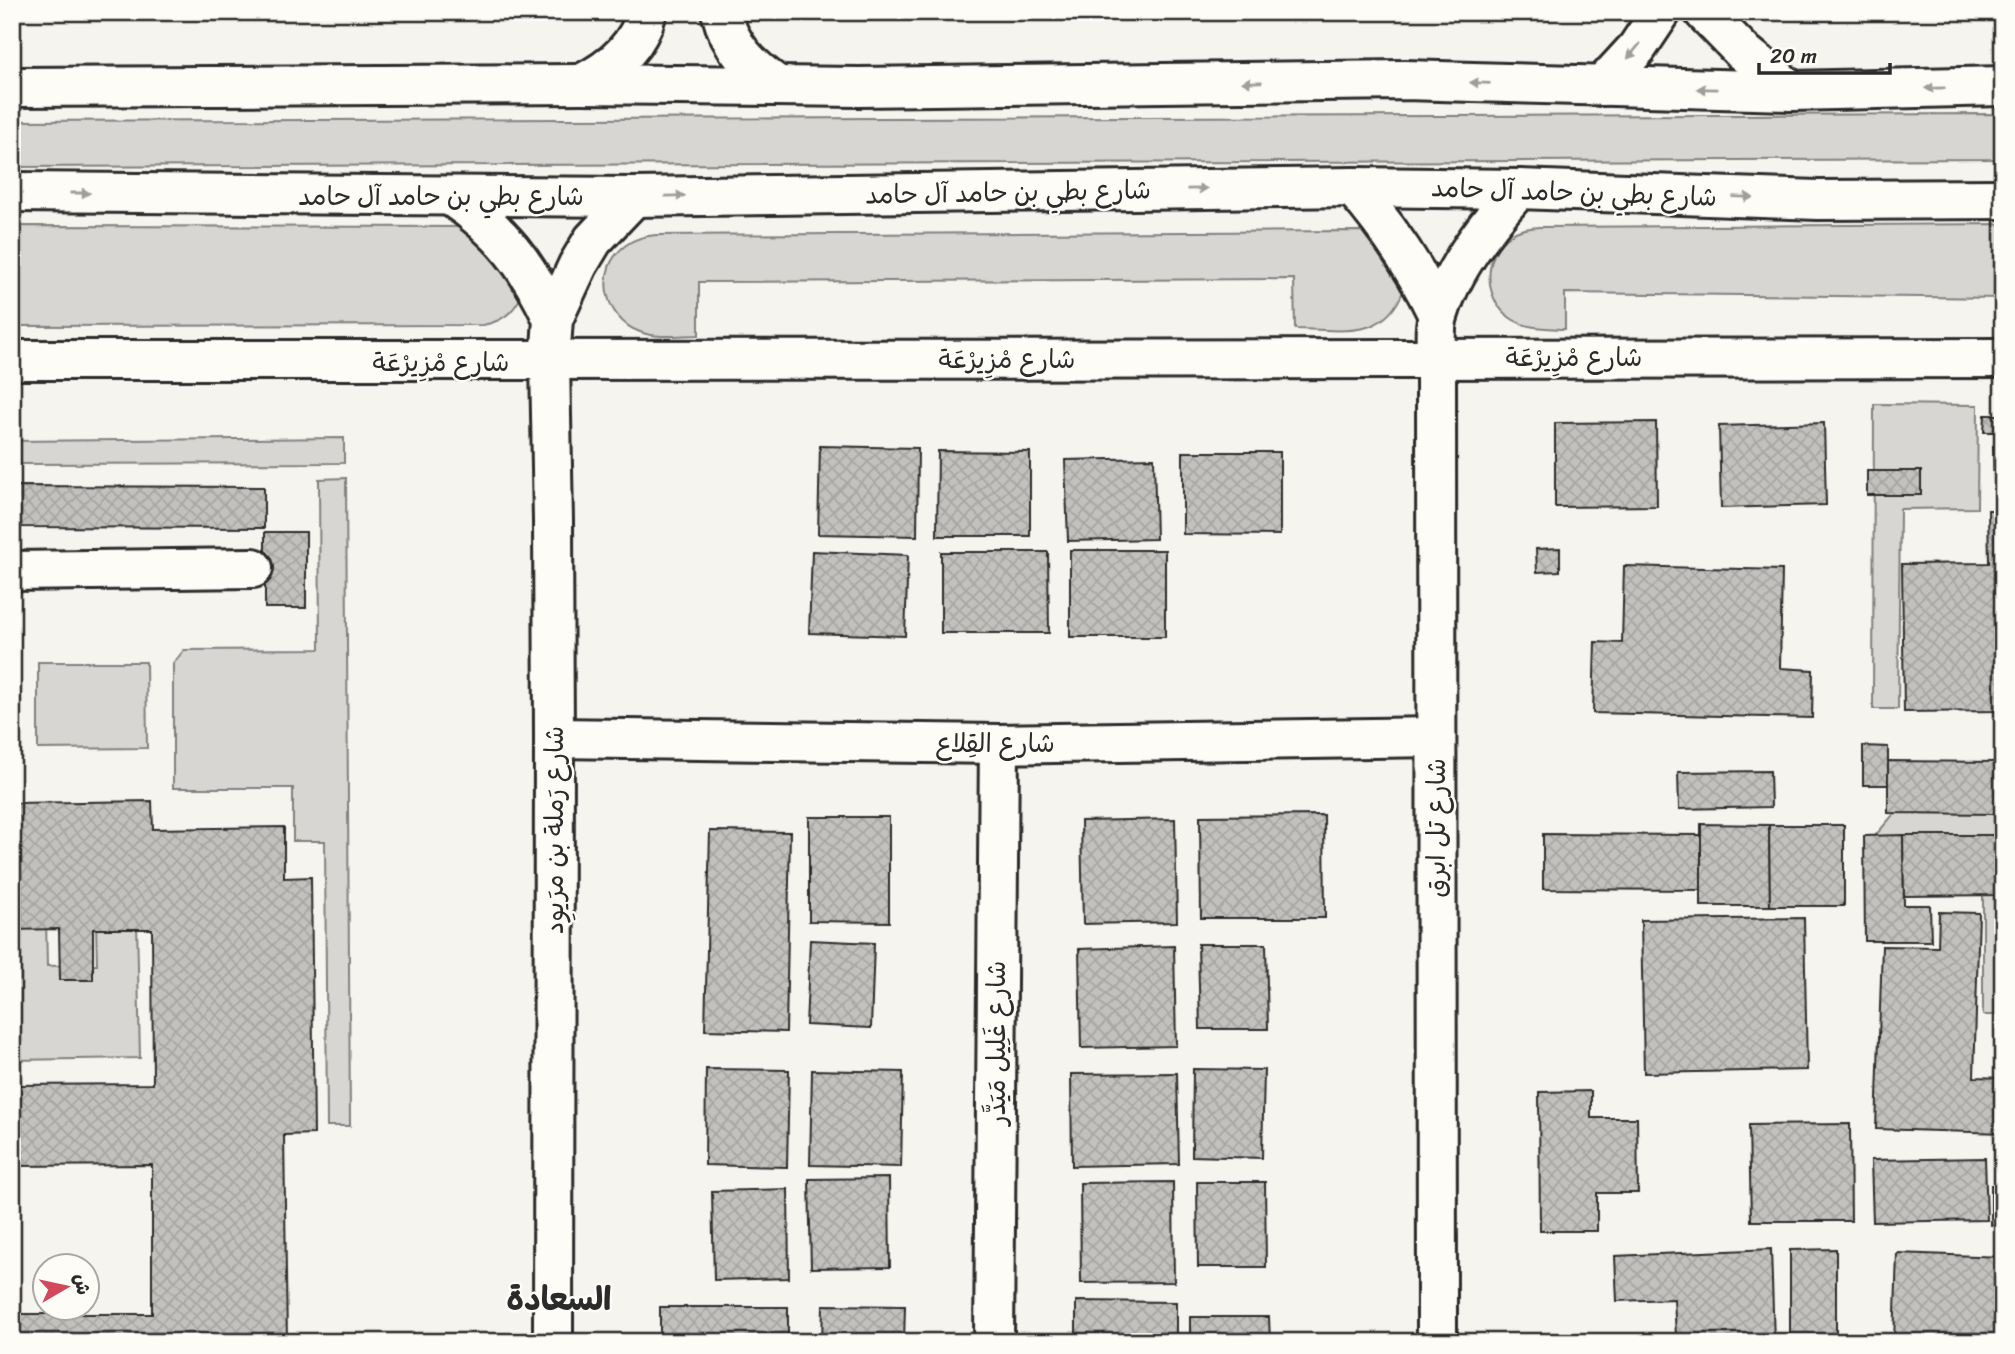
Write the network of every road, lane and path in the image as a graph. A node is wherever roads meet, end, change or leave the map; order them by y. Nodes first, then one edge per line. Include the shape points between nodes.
1 (647, 12) edge
2 (721, 12) edge
3 (1661, 12) edge
4 (1704, 12) edge
5 (581, 84) junction
6 (778, 86) junction
7 (1602, 86) junction
8 (2003, 86) edge
9 (12, 87) edge
10 (1792, 91) junction
11 (1353, 187) junction
12 (1519, 189) junction
13 (12, 192) edge
14 (452, 196) junction
15 (634, 197) junction
16 (2003, 199) edge
17 (1438, 315) junction
18 (553, 319) junction
19 (1436, 357) junction
20 (2003, 358) edge
21 (12, 360) edge
22 (550, 362) junction
23 (253, 568) dead end
24 (12, 570) edge
25 (1436, 737) junction
26 (554, 738) junction
27 (999, 744) junction
28 (553, 1342) edge
29 (994, 1342) edge
30 (1437, 1342) edge

1 - 5 street via 634,42 619,60
2 - 6 street via 733,45
3 -> 7 street via 1637,48
4 - 10 street via 1742,51
5 - 6 street
5 - 9 street
7 -> 6 street via 1405,80
10 -> 7 street
8 -> 10 street
11 - 12 street, شارع بطي بن حامد آل حامد
15 -> 11 street, شارع بطي بن حامد آل حامد
11 - 17 street, شارع تل ابرق via 1392,234
12 -> 16 street, شارع بطي بن حامد آل حامد via 1818,200
12 - 17 street, شارع تل ابرق via 1464,261
13 -> 14 street, شارع بطي بن حامد آل حامد
14 - 15 street, شارع بطي بن حامد آل حامد
14 - 18 street, شارع رَملة بن مرَيوِد via 479,214 523,262
15 - 18 street, شارع رَملة بن مرَيوِد via 593,240
17 - 19 street, شارع تل ابرق
18 - 22 street, شارع رَملة بن مرَيوِد
19 - 20 street, شارع مْزِيرْعَة
19 - 22 street, شارع مْزِيرْعَة
19 - 25 street, شارع تل ابرق
21 - 22 street, شارع مْزِيرْعَة
22 - 26 street, شارع رَملة بن مرَيوِد
23 - 24 street
25 - 27 street, شارع القِلاع
25 - 30 street, شارع تل ابرق
26 - 27 street, شارع القِلاع
26 - 28 street, شارع رَملة بن مرَيوِد
27 - 29 street, شارع غَلِيل مَيَدَّر

